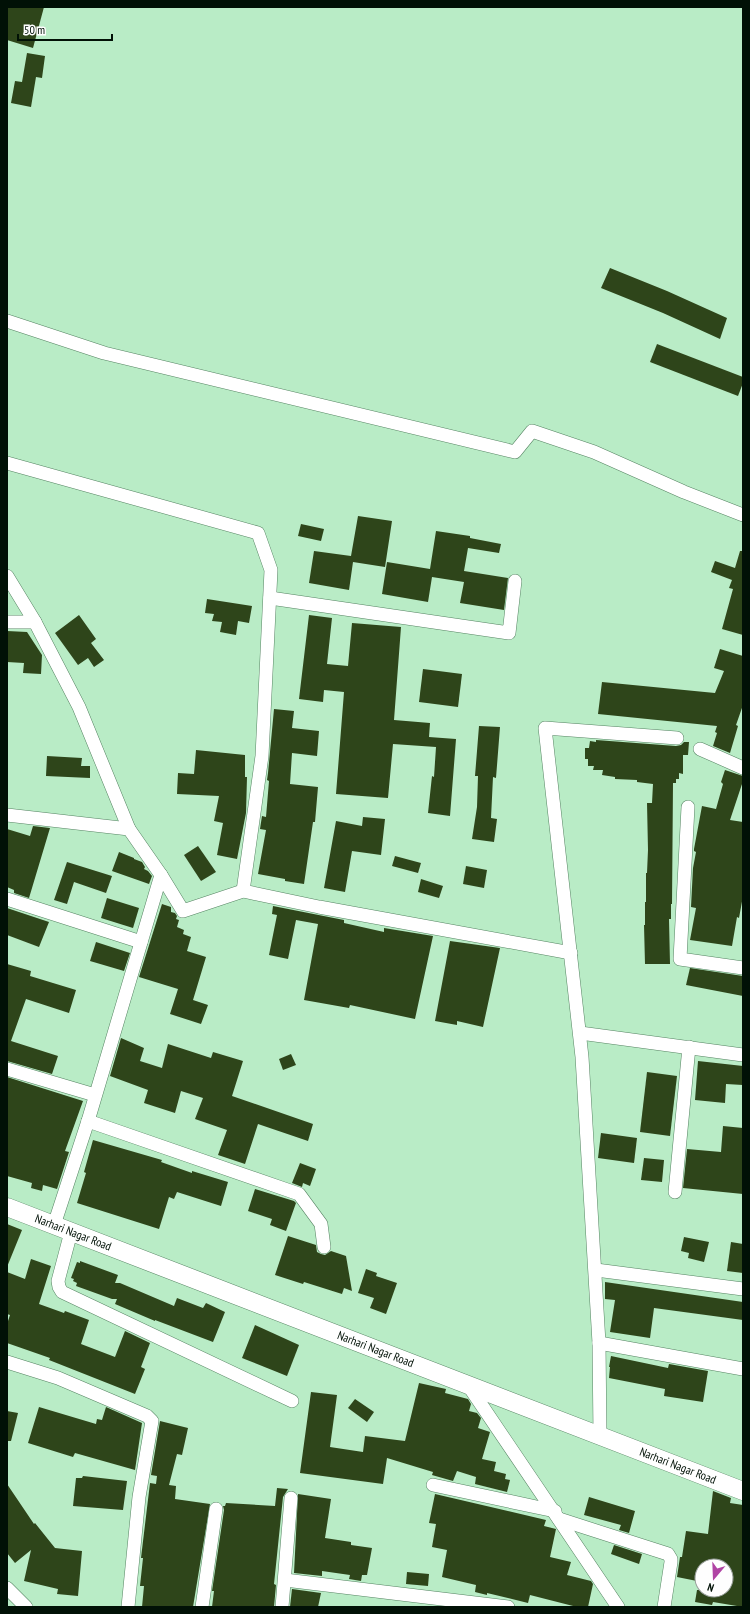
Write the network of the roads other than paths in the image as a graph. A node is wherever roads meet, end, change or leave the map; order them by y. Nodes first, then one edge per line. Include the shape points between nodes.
1 (7, 321) edge
2 (7, 463) edge
3 (743, 515) edge
4 (7, 576) edge
5 (515, 581) dead end
6 (270, 598) junction
7 (7, 622) edge
8 (34, 622) junction
9 (677, 738) dead end
10 (700, 749) dead end
11 (743, 768) edge
12 (688, 807) dead end
13 (7, 815) edge
14 (128, 828) junction
15 (161, 875) junction
16 (243, 890) junction
17 (7, 899) edge
18 (141, 942) junction
19 (571, 952) junction
20 (743, 964) edge
21 (580, 1032) junction
22 (689, 1047) junction
23 (743, 1055) edge
24 (7, 1069) edge
25 (95, 1095) junction
26 (88, 1121) junction
27 (675, 1192) dead end
28 (7, 1207) edge
29 (54, 1225) junction
30 (71, 1232) junction
31 (324, 1247) dead end
32 (596, 1270) junction
33 (743, 1289) edge
34 (599, 1343) junction
35 (7, 1362) edge
36 (743, 1369) edge
37 (468, 1385) junction
38 (292, 1401) dead end
39 (600, 1436) junction
40 (433, 1485) dead end
41 (743, 1490) edge
42 (291, 1498) dead end
43 (216, 1509) dead end
44 (557, 1515) junction
45 (285, 1580) junction
46 (7, 1588) edge
47 (26, 1607) edge
48 (128, 1607) edge
49 (202, 1607) edge
50 (282, 1607) edge
51 (508, 1607) edge
52 (618, 1607) edge
53 (664, 1607) edge

1 - 3 street via 104,353 515,452 532,431 594,452
2 - 6 street via 258,533 271,570
4 - 8 street
5 - 6 street via 510,633
6 - 16 street via 262,756
7 - 8 street
8 - 14 street via 79,707
9 - 19 street via 545,728
10 - 11 street
12 - 20 street via 680,959
13 - 14 street
14 - 15 street
15 - 16 street via 183,911
15 - 18 street
16 - 19 street via 319,907
17 - 18 street
18 - 25 street
19 - 21 street
21 - 22 street
21 - 32 street
22 - 23 street
22 - 27 street
24 - 25 street
25 - 26 street
26 - 29 street
26 - 31 street via 299,1194 321,1224
28 - 29 street, Narhari Nagar Road
29 - 30 street, Narhari Nagar Road
30 - 37 street, Narhari Nagar Road
30 - 38 street via 58,1281 62,1292
32 - 33 street
32 - 34 street
34 - 36 street
34 - 39 street
35 - 48 street via 58,1378 151,1419 139,1497
37 - 39 street, Narhari Nagar Road
37 - 44 street
39 - 41 street, Narhari Nagar Road
40 - 44 street
42 - 45 street
43 - 49 street
44 - 52 street
44 - 53 street via 668,1554 671,1562
45 - 50 street
45 - 51 street
46 - 47 street

